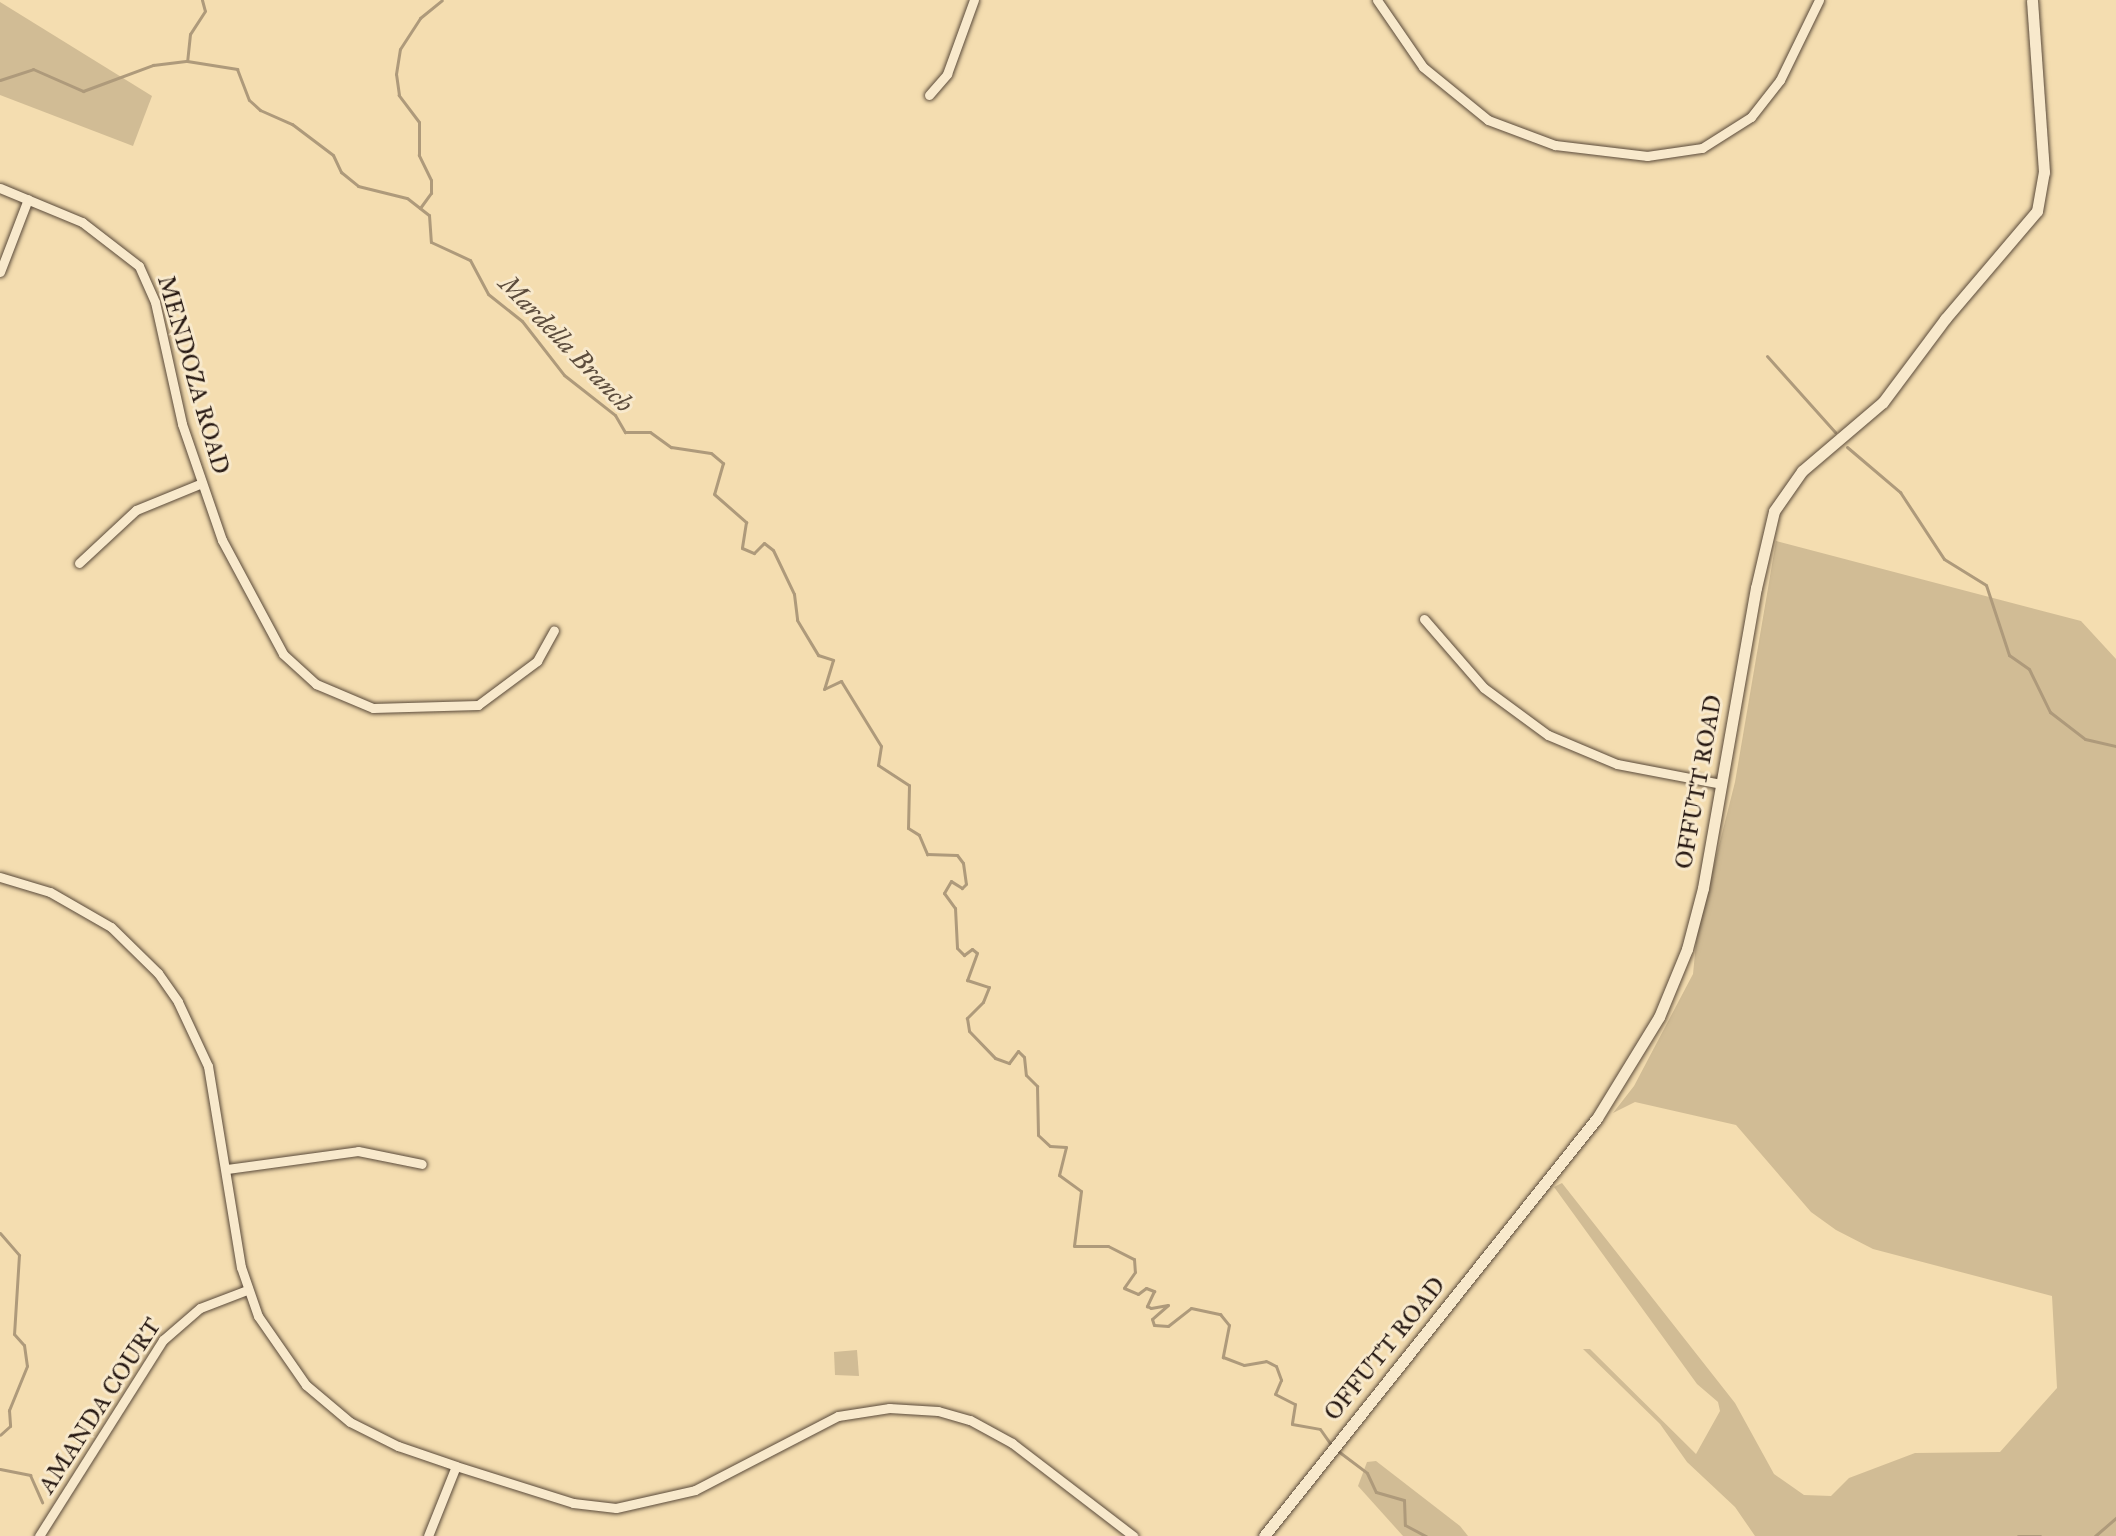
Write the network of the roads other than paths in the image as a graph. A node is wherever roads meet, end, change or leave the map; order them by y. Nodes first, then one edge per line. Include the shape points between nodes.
1 (974, 0) edge
2 (1377, 0) edge
3 (1819, 0) edge
4 (2032, 0) edge
5 (929, 95) dead end
6 (0, 188) edge
7 (28, 199) junction
8 (0, 272) edge
9 (202, 483) junction
10 (79, 563) dead end
11 (1424, 619) dead end
12 (554, 630) dead end
13 (1722, 784) junction
14 (0, 877) edge
15 (422, 1164) dead end
16 (227, 1169) junction
17 (247, 1290) junction
18 (456, 1466) junction
19 (39, 1536) edge
20 (428, 1536) edge
21 (1133, 1536) edge
22 (1264, 1536) edge

1 - 5 street via 947,74
2 - 3 street via 1423,67 1488,120 1555,145 1647,156 1702,148 1751,117 1780,80
4 - 13 street, OFFUTT ROAD via 2044,172 2037,211 1883,402 1802,471 1780,500 1763,548
6 - 7 street, MENDOZA ROAD
7 - 8 street
7 - 9 street, MENDOZA ROAD via 82,222 139,266 155,302 182,424
9 - 10 street via 136,510
9 - 12 street, MENDOZA ROAD via 222,540 283,654 334,694 396,710 478,705 537,661
11 - 13 street via 1484,688 1548,735 1617,764
13 - 22 street, OFFUTT ROAD via 1690,941 1632,1066 1597,1118
14 - 16 street via 78,906 111,927 158,973 183,1011 208,1066
15 - 16 street via 358,1151
16 - 17 street
17 - 18 street via 287,1363 326,1404 373,1435
17 - 19 street, AMANDA COURT via 200,1308 163,1340
18 - 20 street
18 - 21 street via 573,1503 633,1506 695,1490 838,1416 880,1408 923,1409 970,1420 998,1434

